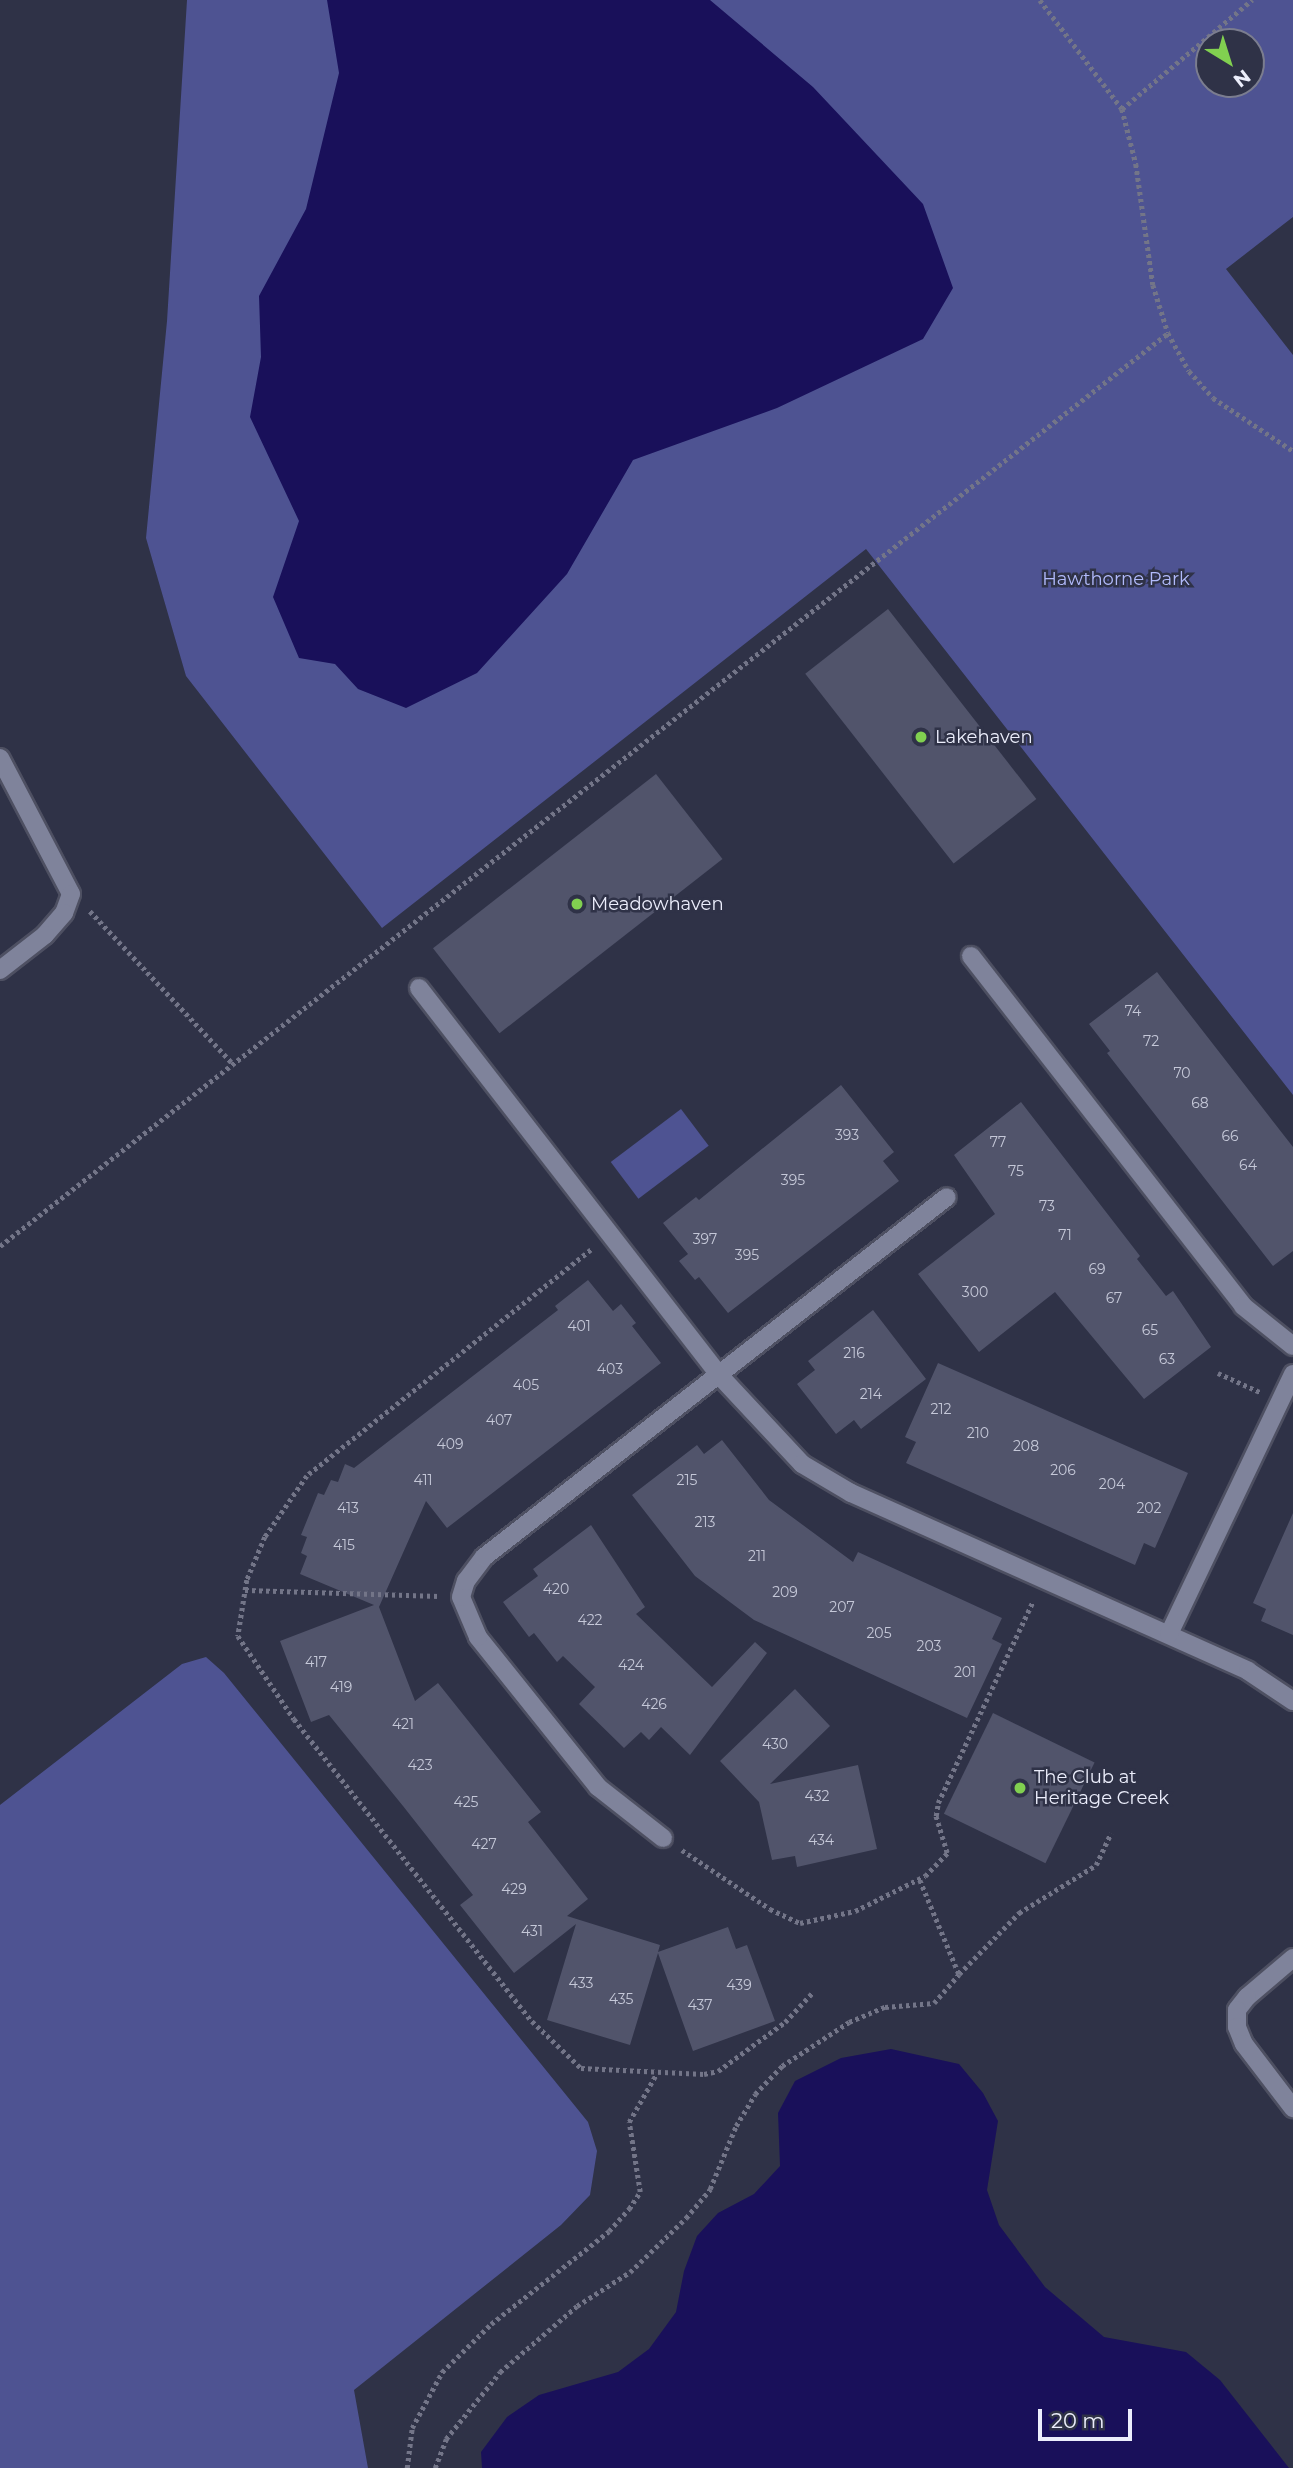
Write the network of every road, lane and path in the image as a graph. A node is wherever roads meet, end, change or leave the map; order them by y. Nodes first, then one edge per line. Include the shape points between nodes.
1 (1040, 0) edge
2 (1252, 0) edge
3 (1122, 109) junction
4 (1168, 333) junction
5 (1293, 451) edge
6 (0, 758) edge
7 (71, 894) junction
8 (971, 956) dead end
9 (0, 970) edge
10 (419, 988) dead end
11 (233, 1063) junction
12 (947, 1198) dead end
13 (611, 1234) junction
14 (0, 1247) edge
15 (1293, 1346) edge
16 (1293, 1374) edge
17 (719, 1375) junction
18 (1044, 1578) junction
19 (245, 1590) junction
20 (461, 1597) junction
21 (1169, 1634) junction
22 (1293, 1701) edge
23 (1111, 1833) dead end
24 (663, 1838) joint
25 (920, 1880) junction
26 (1293, 1958) edge
27 (959, 1974) junction
28 (813, 1992) dead end
29 (657, 2073) junction
30 (1293, 2108) edge
31 (407, 2468) edge
32 (435, 2468) edge

1 - 3 path
2 - 3 path
3 - 4 path via 1136,164 1153,285
4 - 5 path via 1189,371 1213,398
4 - 11 path
6 - 7 street
7 - 9 street via 64,913 45,935
7 - 11 path via 117,934
8 - 15 street via 1243,1306
10 - 13 street
11 - 14 path
12 - 17 street
13 - 17 street
13 - 19 path via 307,1476 265,1537
16 - 21 street
17 - 18 street via 780,1445 826,1480
17 - 20 street via 484,1557
18 - 21 street
18 - 25 path via 938,1803 936,1816 947,1853 943,1862
19 - 20 path
19 - 29 path via 238,1636 253,1664 532,2021 581,2068
20 - 24 street via 478,1637 598,1787
21 - 22 street via 1248,1671
23 - 27 path via 1096,1865 1019,1913
24 - 25 path via 800,1923 855,1911
25 - 27 path
26 - 30 street via 1247,1997 1237,2010 1237,2027 1244,2044
27 - 32 path via 934,2003 885,2007 849,2022 782,2066 755,2094 710,2189 686,2218 629,2272 577,2306 500,2372 446,2439
28 - 29 path via 785,2022 718,2071
29 - 31 path via 629,2122 640,2192 610,2231 491,2324 442,2372 412,2428

